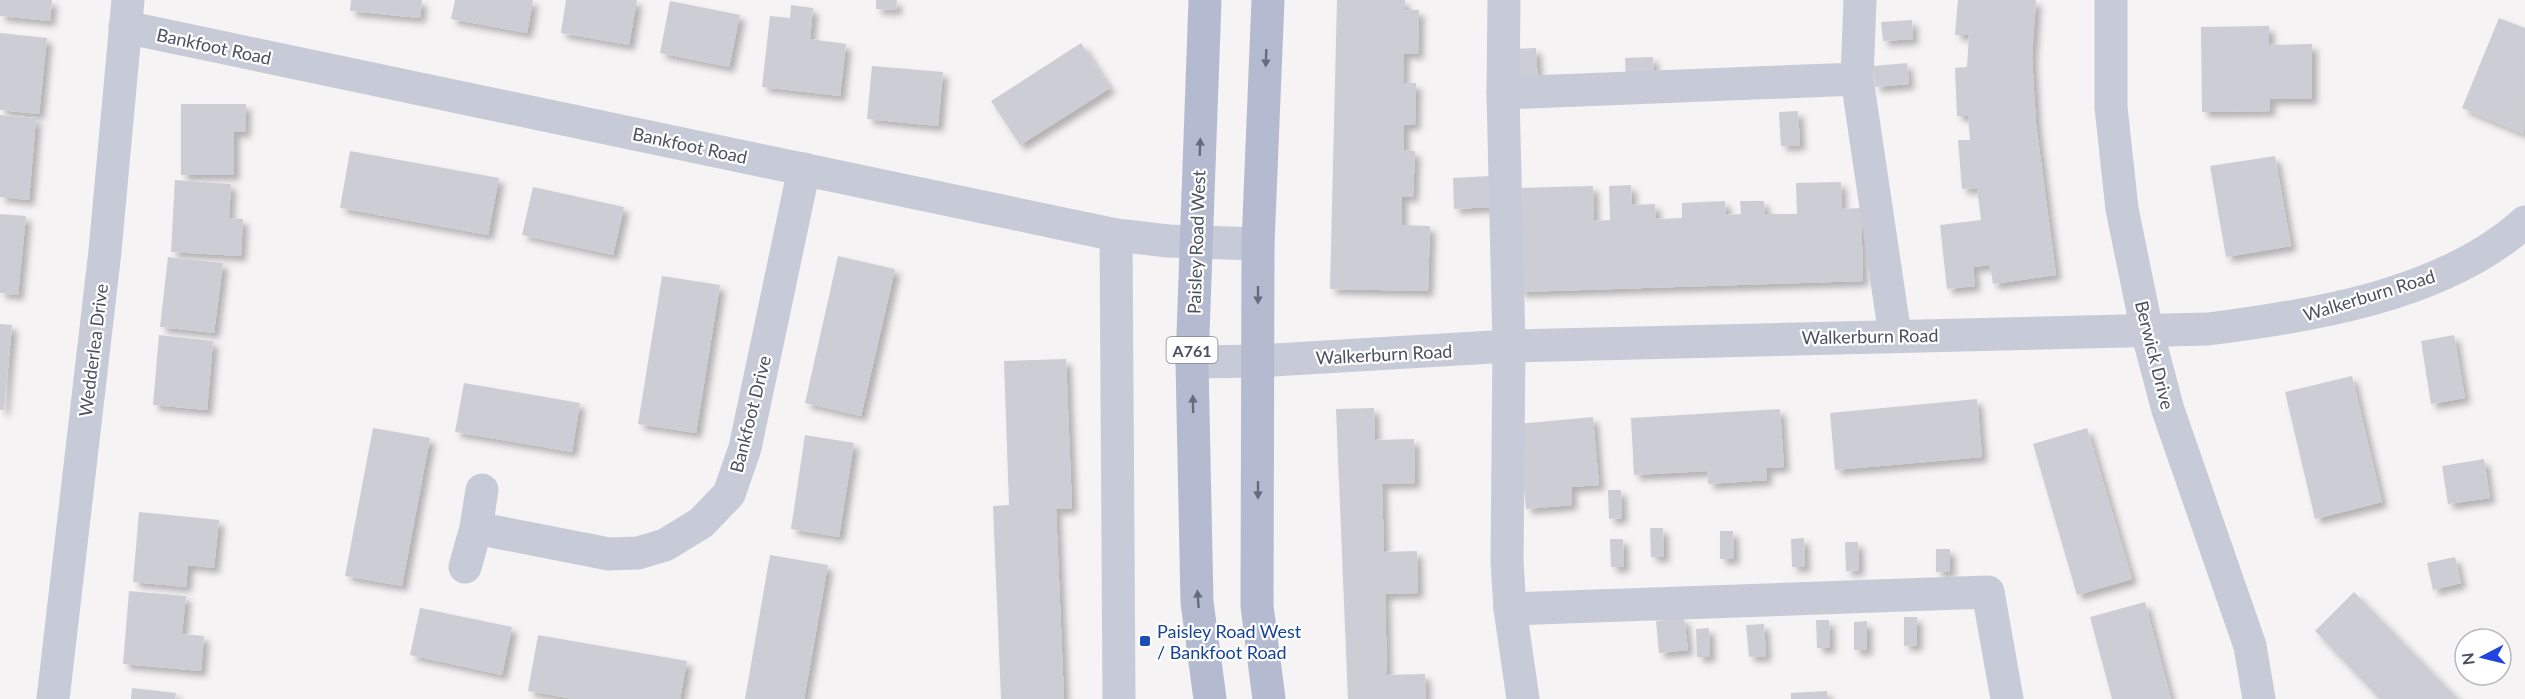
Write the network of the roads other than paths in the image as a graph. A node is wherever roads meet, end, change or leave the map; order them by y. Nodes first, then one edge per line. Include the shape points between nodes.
1 (1205, 0) edge
2 (1268, 0) edge
3 (1504, 0) edge
4 (1860, 0) edge
5 (2111, 0) edge
6 (126, 14) edge
7 (1857, 79) junction
8 (1503, 93) junction
9 (804, 169) junction
10 (2525, 222) edge
11 (1116, 235) junction
12 (1196, 242) junction
13 (1258, 244) junction
14 (2147, 331) junction
15 (1895, 335) junction
16 (1509, 346) junction
17 (1258, 361) junction
18 (1192, 362) junction
19 (482, 490) dead end
20 (476, 528) junction
21 (465, 567) dead end
22 (1510, 609) junction
23 (52, 699) edge
24 (1119, 699) edge
25 (1210, 699) edge
26 (1269, 699) edge
27 (1523, 699) edge
28 (2007, 699) edge
29 (2259, 699) edge

12 -> 1 main road, Paisley Road West / A761
2 -> 13 main road
3 - 8 street
4 - 7 street
5 - 14 street, Berwick Drive via 2113,130 2122,209
6 - 9 street, Bankfoot Road
6 - 23 street, Wedderlea Drive via 105,251
7 - 8 street
7 - 15 street
8 - 16 street
9 - 11 street, Bankfoot Road
9 - 20 street, Bankfoot Drive via 745,448 729,494 701,524 665,545 638,553 609,554
10 - 14 street, Walkerburn Road via 2482,255 2433,278 2345,307 2286,320
11 - 12 street, Bankfoot Road
11 - 24 street
12 - 13 street, Bankfoot Road
12 - 18 main road, Paisley Road West / A761
13 -> 17 main road
14 - 15 street, Walkerburn Road
14 - 29 street, Berwick Drive via 2168,410 2250,646
15 - 16 street, Walkerburn Road
16 - 17 street, Walkerburn Road
16 - 22 street via 1506,561
17 - 18 street, Walkerburn Road
17 -> 26 main road via 1257,606
25 -> 18 main road, Paisley Road West / A761 via 1197,602
19 - 20 street
20 - 21 street
22 - 27 street
22 - 28 street via 1988,591

